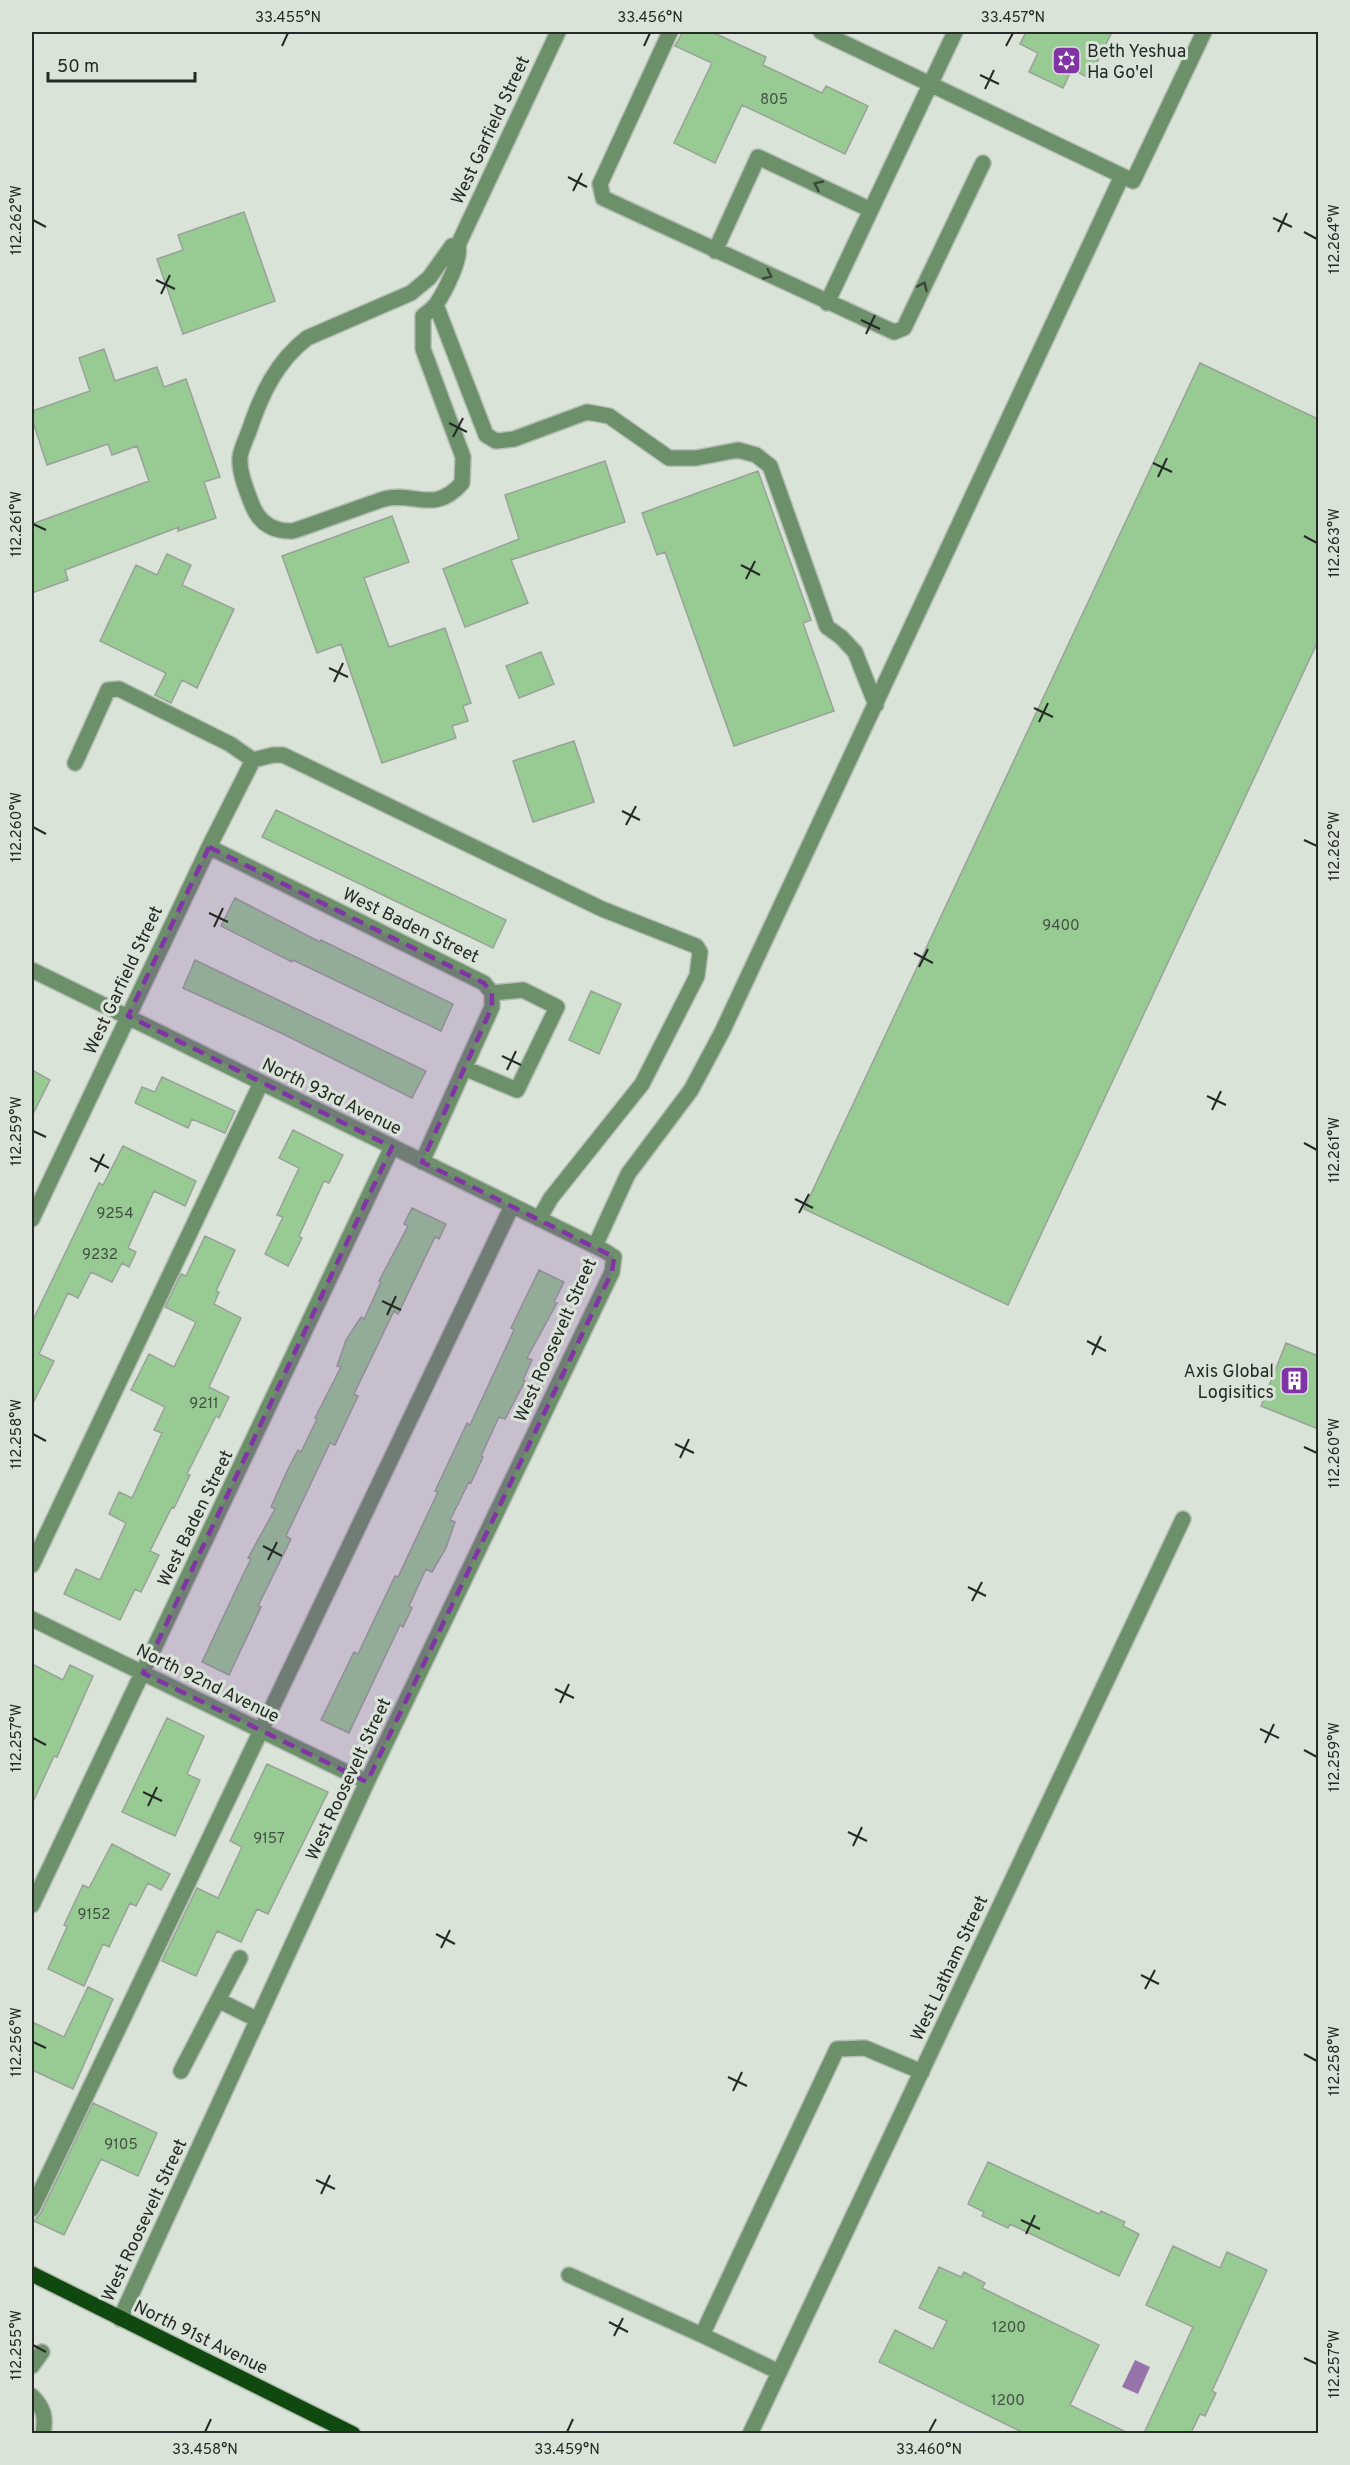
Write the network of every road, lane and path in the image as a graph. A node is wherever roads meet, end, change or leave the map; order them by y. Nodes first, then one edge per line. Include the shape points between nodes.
1 (558, 32) edge
2 (670, 32) edge
3 (821, 32) edge
4 (955, 32) edge
5 (1204, 32) edge
6 (930, 84) junction
7 (983, 163) dead end
8 (1127, 178) junction
9 (871, 210) junction
10 (458, 245) junction
11 (715, 250) junction
12 (827, 303) junction
13 (436, 305) junction
14 (876, 705) junction
15 (253, 760) junction
16 (75, 763) dead end
17 (209, 847) junction
18 (32, 970) edge
19 (492, 993) junction
20 (128, 1016) junction
21 (464, 1068) junction
22 (261, 1083) junction
23 (392, 1148) junction
24 (422, 1162) junction
25 (512, 1206) junction
26 (32, 1219) edge
27 (539, 1219) junction
28 (596, 1246) junction
29 (614, 1257) joint
30 (1183, 1519) dead end
31 (32, 1565) edge
32 (32, 1619) edge
33 (143, 1673) junction
34 (262, 1731) junction
35 (367, 1782) junction
36 (32, 1905) edge
37 (240, 1958) dead end
38 (218, 2000) junction
39 (258, 2020) junction
40 (181, 2071) dead end
41 (921, 2072) junction
42 (32, 2209) edge
43 (32, 2274) edge
44 (569, 2275) dead end
45 (120, 2319) junction
46 (702, 2335) junction
47 (42, 2352) dead end
48 (32, 2366) edge
49 (779, 2372) junction
50 (32, 2396) edge
51 (43, 2433) edge
52 (353, 2433) edge
53 (750, 2433) edge

1 - 10 street, West Garfield Street
2 - 11 street via 600,184 603,198
3 - 6 street
4 - 6 street
5 - 8 street
6 - 8 street
6 - 9 street
12 -> 7 street via 894,333 904,328
8 - 14 street
9 -> 11 street via 758,158
9 - 12 street
10 - 13 street via 460,251 449,282
10 - 13 street via 452,246 429,278 411,293 307,338 293,349 269,382 240,458 253,507 267,527 293,531 388,498 439,499 462,483 463,457 423,349 423,316
11 -> 12 street
13 - 14 street via 486,435 496,441 514,439 587,412 609,416 669,458 696,458 738,450 756,455 770,466 827,627 855,652
14 - 28 street via 692,1090 628,1174
15 - 16 street via 230,744 119,689 108,690
15 - 17 street, West Garfield Street
15 - 27 street via 284,755 602,909 696,946 700,952 697,976 642,1084 551,1198
17 - 19 street, West Baden Street via 484,983
17 - 20 street, West Garfield Street
18 - 20 street, North 93rd Avenue
19 - 21 street via 492,1007
19 - 21 street via 524,990 556,1007 517,1090
20 - 22 street, North 93rd Avenue
20 - 26 street, West Garfield Street
21 - 24 street
22 - 23 street, North 93rd Avenue
22 - 31 street
23 - 24 street, North 93rd Avenue
23 - 33 street, West Baden Street
24 - 25 street, North 93rd Avenue
25 - 27 street, North 93rd Avenue
25 - 34 street
27 - 28 street, North 93rd Avenue
28 - 29 street, North 93rd Avenue
29 - 35 street, West Roosevelt Street via 612,1272
30 - 41 street, West Latham Street
32 - 33 street, North 92nd Avenue
33 - 34 street, North 92nd Avenue
33 - 36 street, West Baden Street
34 - 35 street, North 92nd Avenue
34 - 42 street
35 - 39 street, West Roosevelt Street
37 - 38 street
38 - 39 street
38 - 40 street
39 - 45 street, West Roosevelt Street
41 - 46 street via 865,2048 837,2049
41 - 49 street, West Latham Street
43 - 45 main road, North 91st Avenue
44 - 46 street
45 - 52 main road, North 91st Avenue
46 - 49 street
47 - 48 street
49 - 53 street, West Latham Street
50 - 51 street via 46,2418

